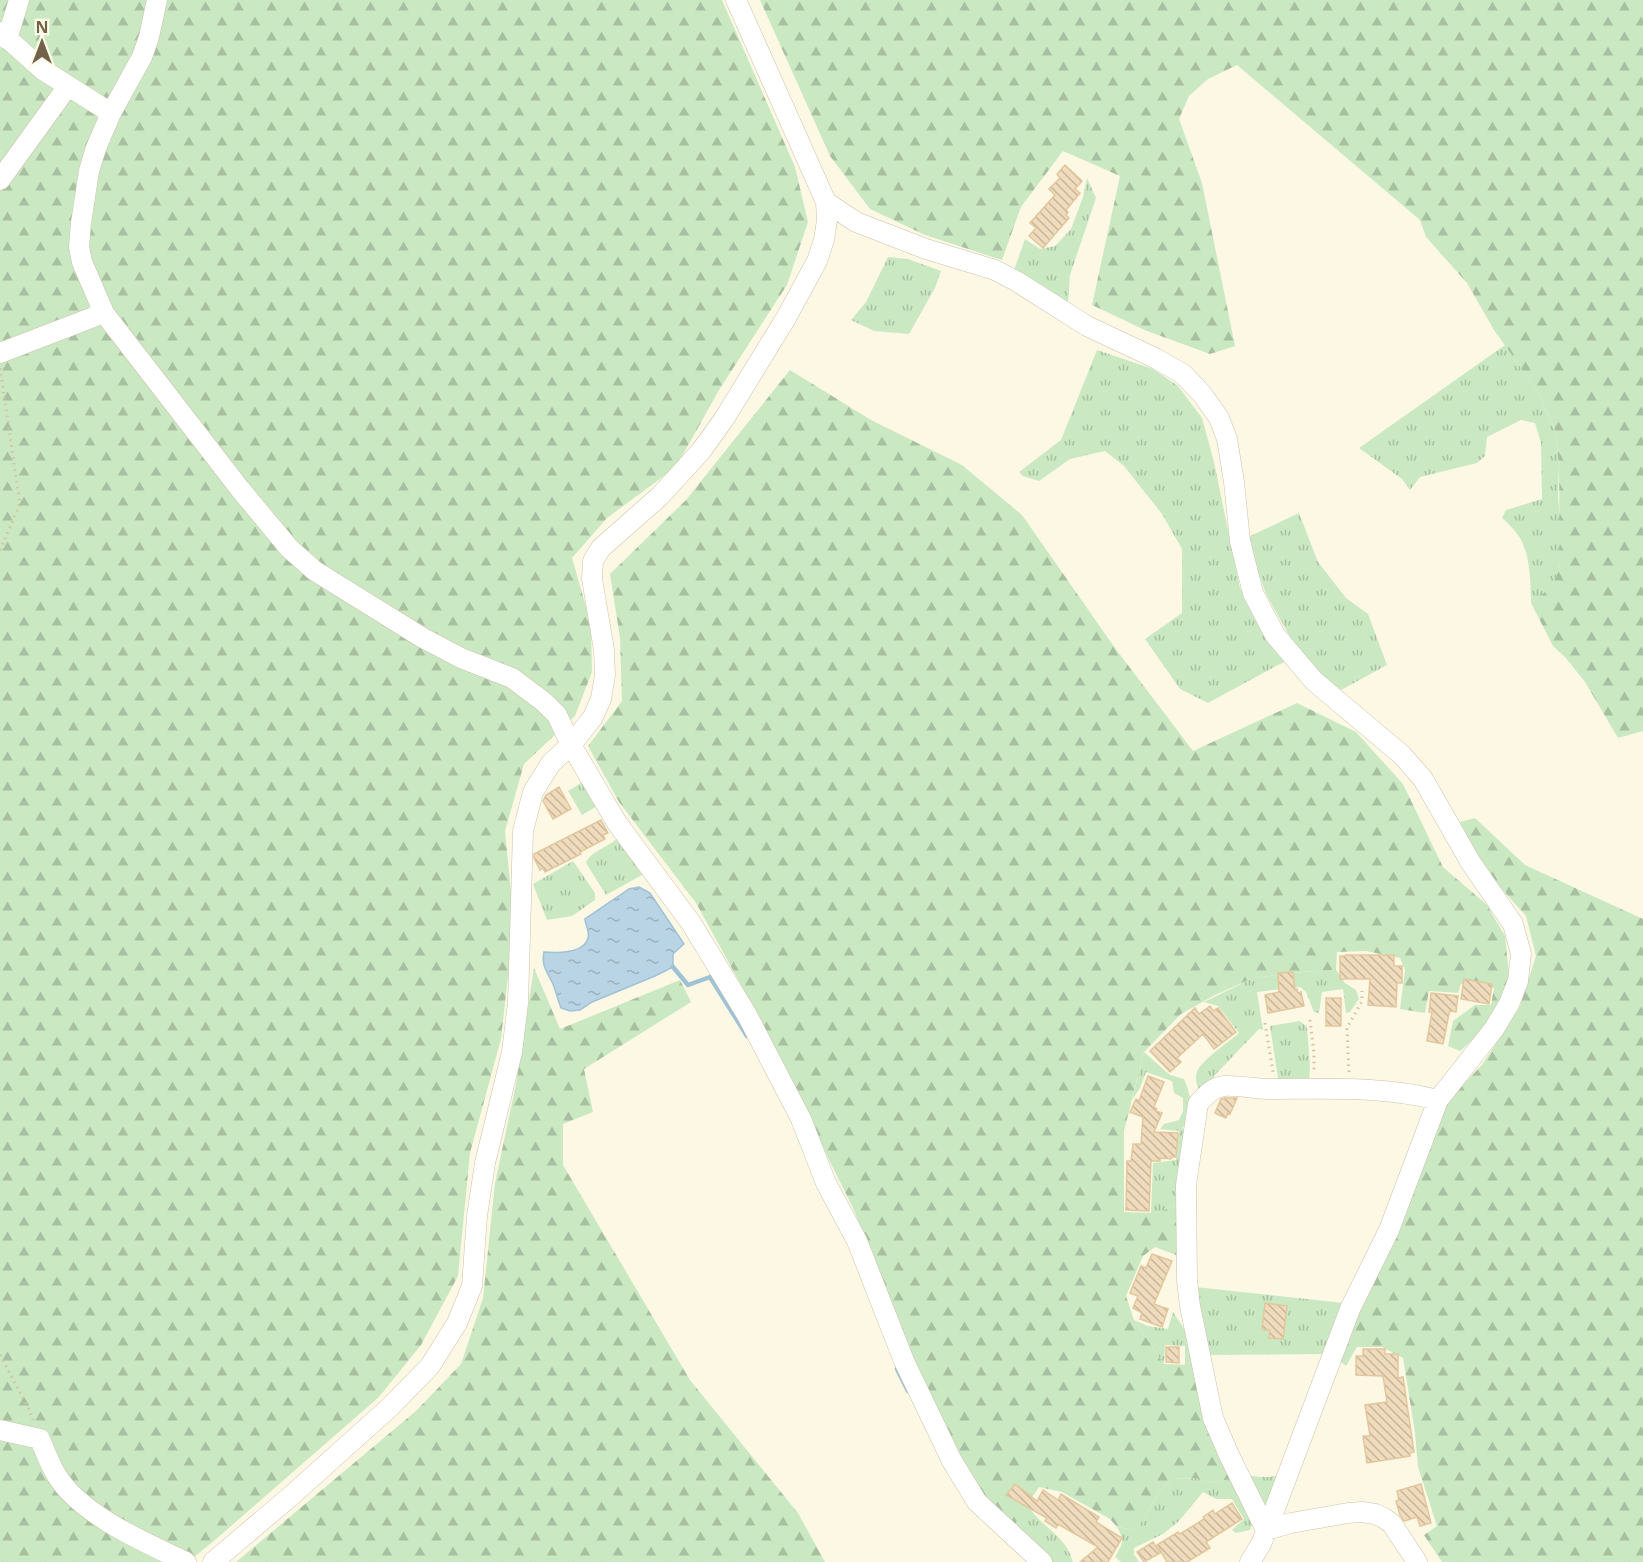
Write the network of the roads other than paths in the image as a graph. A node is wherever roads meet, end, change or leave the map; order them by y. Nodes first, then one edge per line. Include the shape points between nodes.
1 (19, 0) edge
2 (157, 0) edge
3 (736, 0) edge
4 (4, 35) edge
5 (68, 86) junction
6 (111, 113) junction
7 (0, 180) edge
8 (826, 202) junction
9 (104, 313) junction
10 (0, 353) edge
11 (570, 745) junction
12 (1438, 1100) junction
13 (0, 1430) edge
14 (1266, 1530) junction
15 (186, 1562) edge
16 (213, 1562) edge
17 (1042, 1562) edge
18 (1250, 1562) edge
19 (1417, 1562) edge

1 - 4 street
2 - 6 street via 142,57
3 - 8 street
4 - 5 street
5 - 6 street
5 - 7 street
6 - 9 street via 89,171 79,247
8 - 11 street via 824,240 817,261 724,419 701,452 660,496 601,548 593,561 605,675 593,717
8 - 12 street via 856,222 995,270 1016,281 1087,326 1183,374 1219,418 1227,439 1247,572 1253,593 1275,635 1314,681 1402,755 1423,779 1471,863 1513,924 1521,954 1518,981 1509,1004
9 - 10 street
9 - 11 street via 289,548 315,571 423,638 512,678 556,715
11 - 16 street via 551,763 533,792 523,831 513,1052 485,1163 472,1286 457,1323 430,1366 390,1407
11 - 17 street via 617,823 691,922 747,1016 801,1119 826,1183 857,1241 904,1361 952,1461 977,1502
12 - 14 street via 1389,1230 1350,1309
12 - 14 street via 1373,1089 1224,1086 1205,1095 1198,1104 1186,1185 1187,1280 1198,1350 1213,1418
13 - 15 street via 40,1438 57,1477 83,1505 140,1541
14 - 18 street
14 - 19 street via 1348,1513 1375,1514 1392,1524

